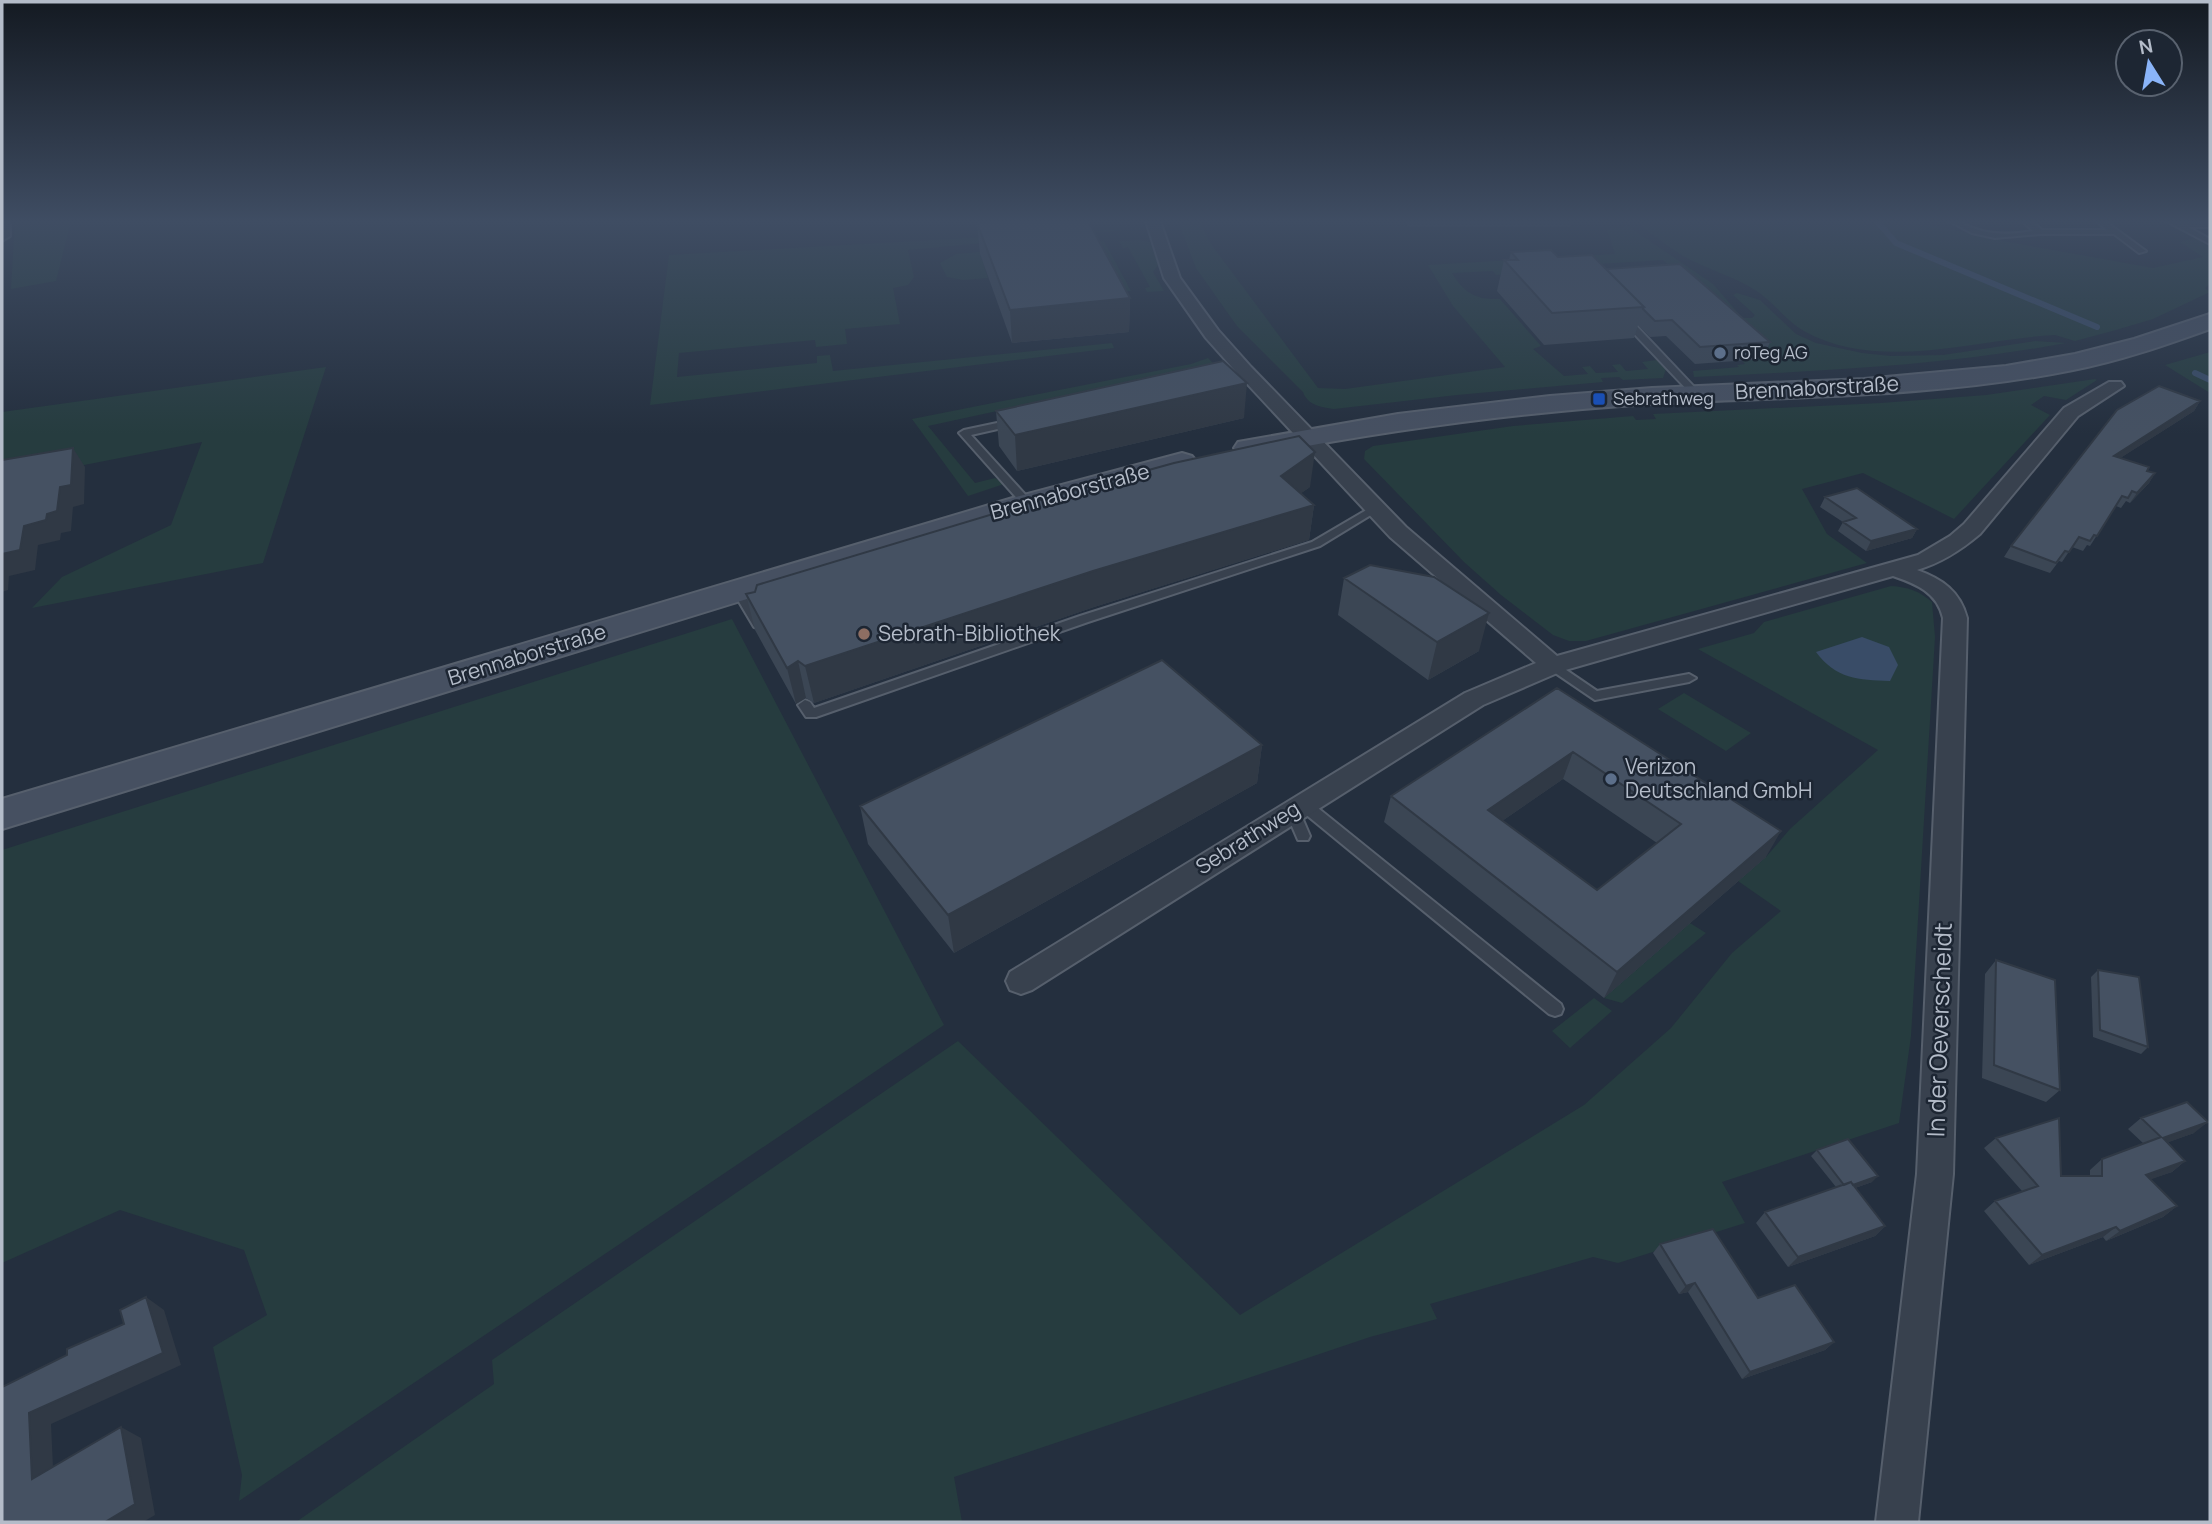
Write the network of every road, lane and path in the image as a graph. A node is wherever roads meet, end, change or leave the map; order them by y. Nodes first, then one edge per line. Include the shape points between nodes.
1 (1182, 292) edge
2 (1619, 313) edge
3 (2210, 321) edge
4 (2115, 386) dead end
5 (1696, 394) junction
6 (1033, 418) edge
7 (1304, 437) junction
8 (1027, 503) junction
9 (1375, 509) junction
10 (1896, 570) junction
11 (738, 590) junction
12 (758, 624) edge
13 (1553, 665) junction
14 (1689, 678) dead end
15 (808, 710) dead end
16 (1298, 807) junction
17 (2, 814) edge
18 (1303, 836) dead end
19 (1021, 981) dead end
20 (1555, 1009) dead end
21 (1897, 1522) edge

1 - 7 street via 1239,373
2 - 5 lane
3 - 5 main road, Brennaborstraße via 2132,348 2052,367 1930,382
4 - 10 street, Sebrathweg via 2071,412 1958,541 1926,560
5 - 7 main road, Brennaborstraße via 1503,408
6 - 8 lane via 964,433
7 - 8 main road, Brennaborstraße
7 - 9 street
8 - 11 main road, Brennaborstraße
9 - 13 street
9 - 15 lane via 1316,544
10 - 13 street, Sebrathweg
10 - 21 street, In der Oeverscheidt via 1946,593 1955,618 1935,1174
11 - 12 lane
11 - 17 main road, Brennaborstraße
13 - 14 lane via 1595,696
13 - 16 street, Sebrathweg via 1474,699
16 - 18 lane
16 - 19 street, Sebrathweg
16 - 20 lane

